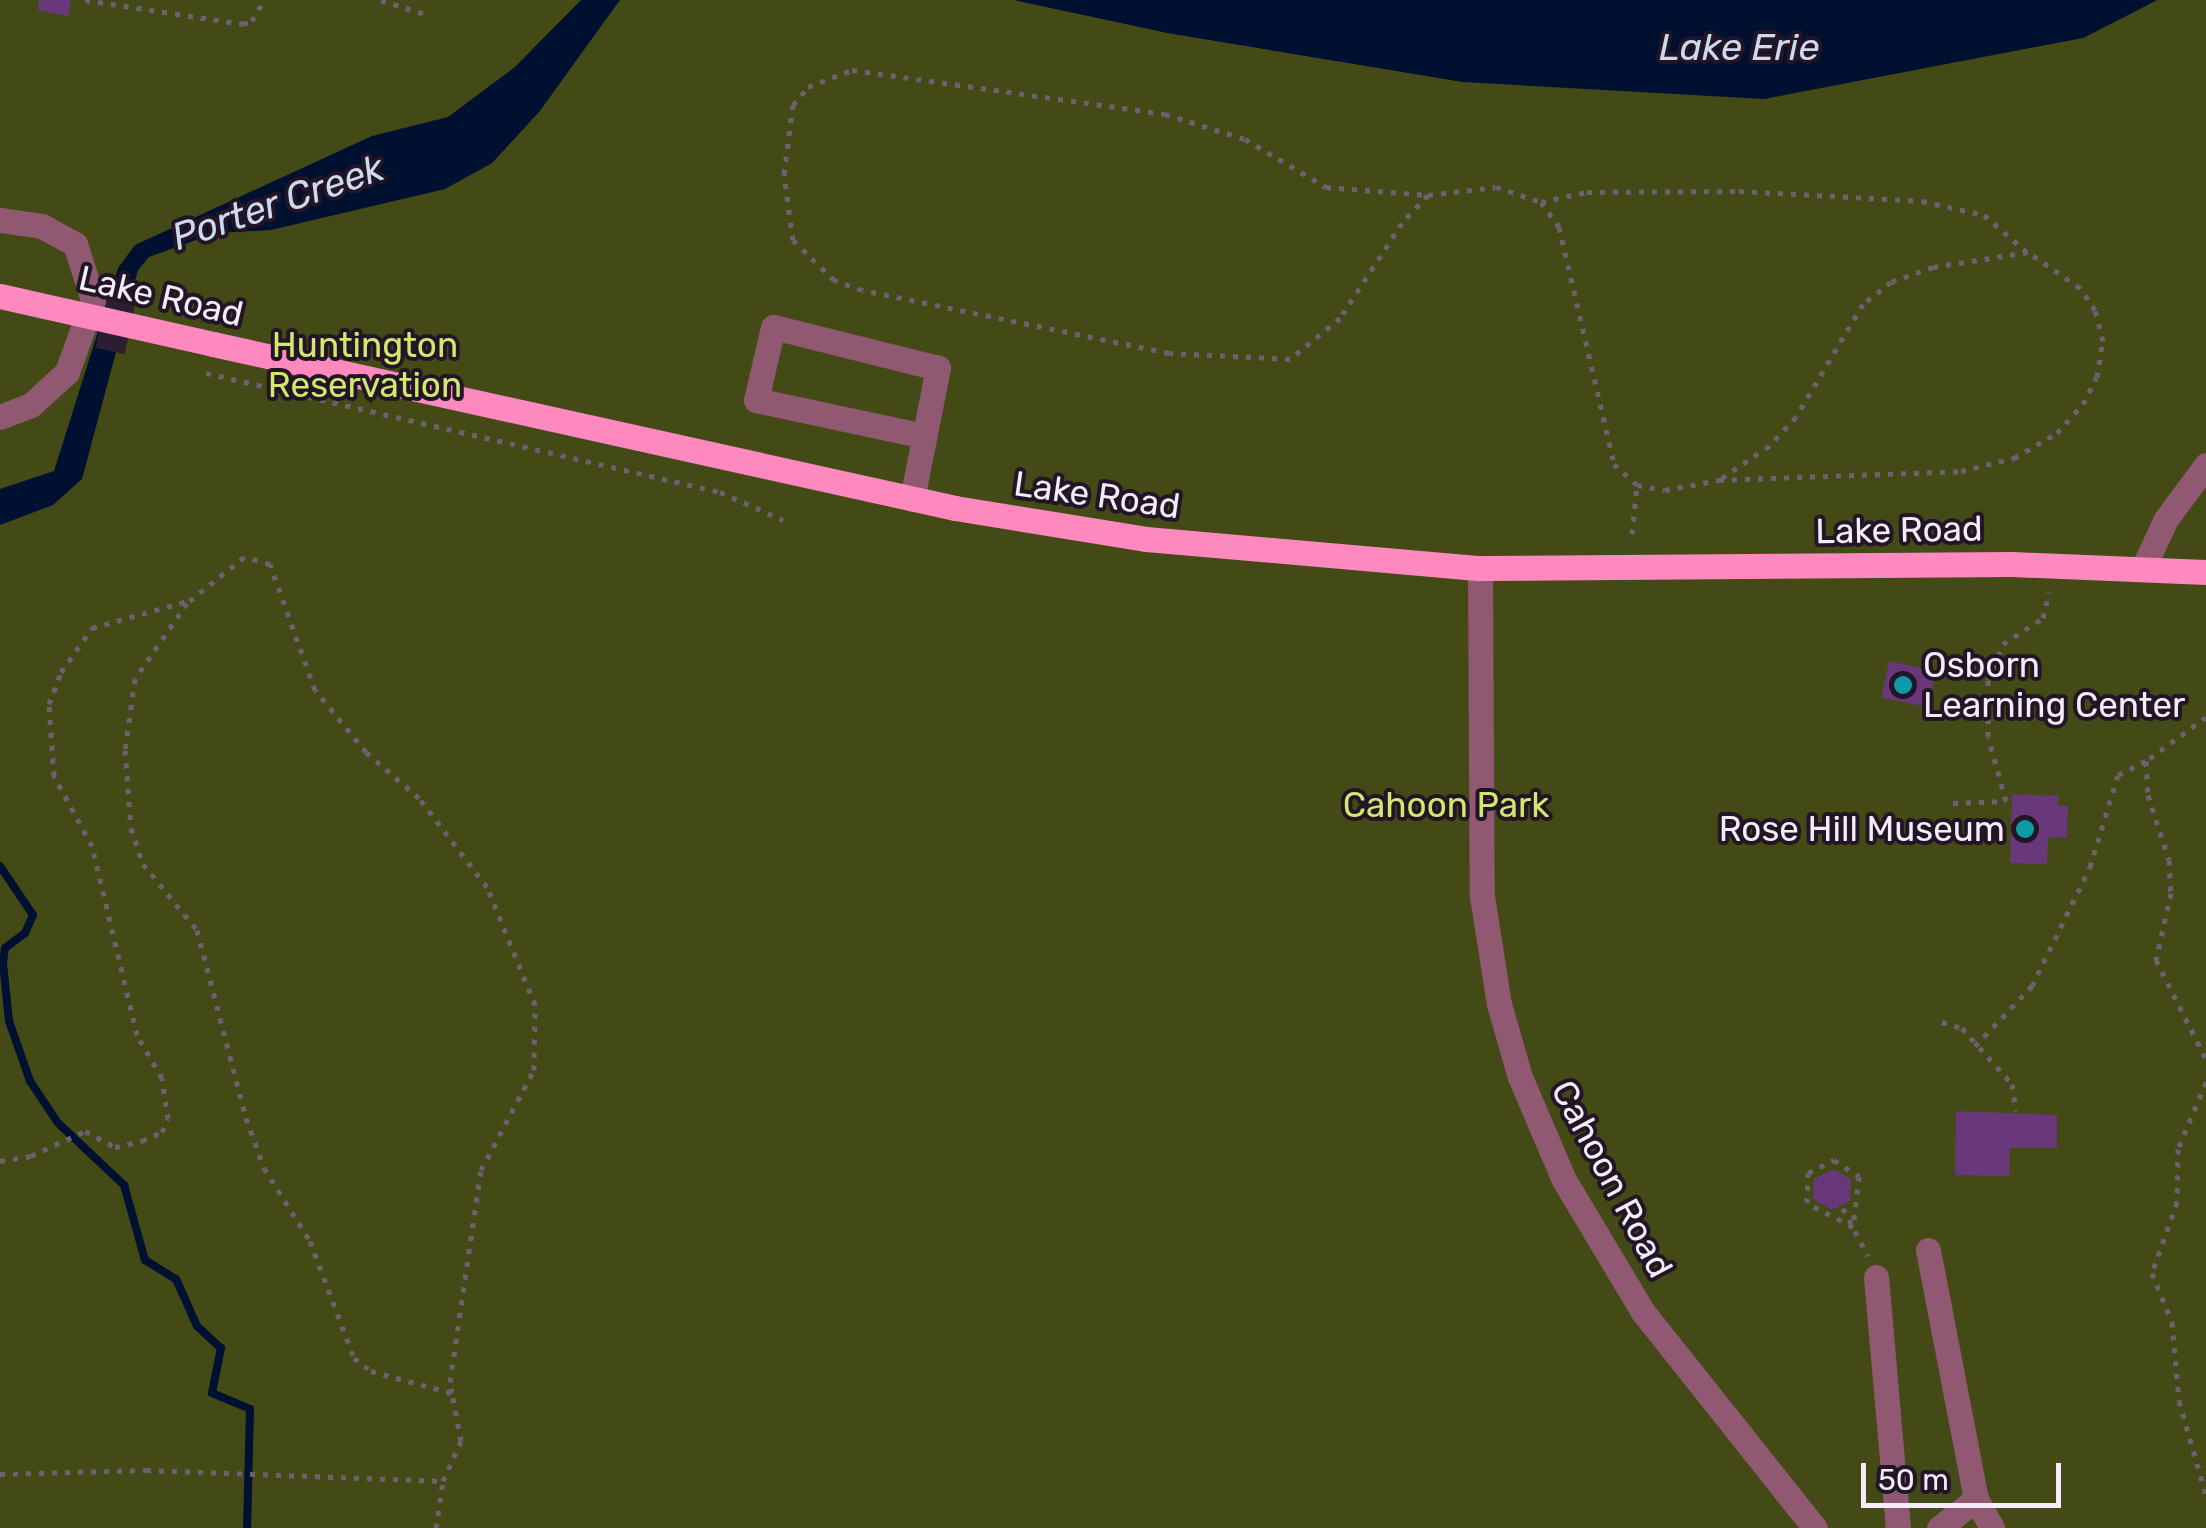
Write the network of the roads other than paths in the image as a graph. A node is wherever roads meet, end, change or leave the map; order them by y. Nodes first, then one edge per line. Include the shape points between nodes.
1 (0, 220) edge
2 (0, 296) edge
3 (0, 417) edge
4 (924, 436) junction
5 (2206, 465) edge
6 (912, 499) junction
7 (1480, 568) junction
8 (2144, 568) junction
9 (2206, 572) edge
10 (1928, 1250) dead end
11 (1876, 1278) road end
12 (1976, 1499) junction
13 (1815, 1528) edge
14 (1898, 1528) edge
15 (1939, 1528) edge
16 (1992, 1528) edge

1 - 3 street via 42,226 76,244 93,300 67,372 31,405
2 - 6 main road, Lake Road, bridge
4 - 4 street via 938,368 772,327 756,400
4 - 6 street
5 - 8 street via 2166,519
6 - 7 main road, Lake Road via 1146,540
7 - 8 main road, Lake Road
7 - 13 street, Cahoon Road via 1482,896 1498,1004 1520,1077 1564,1180 1643,1312
8 - 9 main road, Lake Road
10 - 12 street
11 - 14 street
12 - 15 street
12 - 16 street

